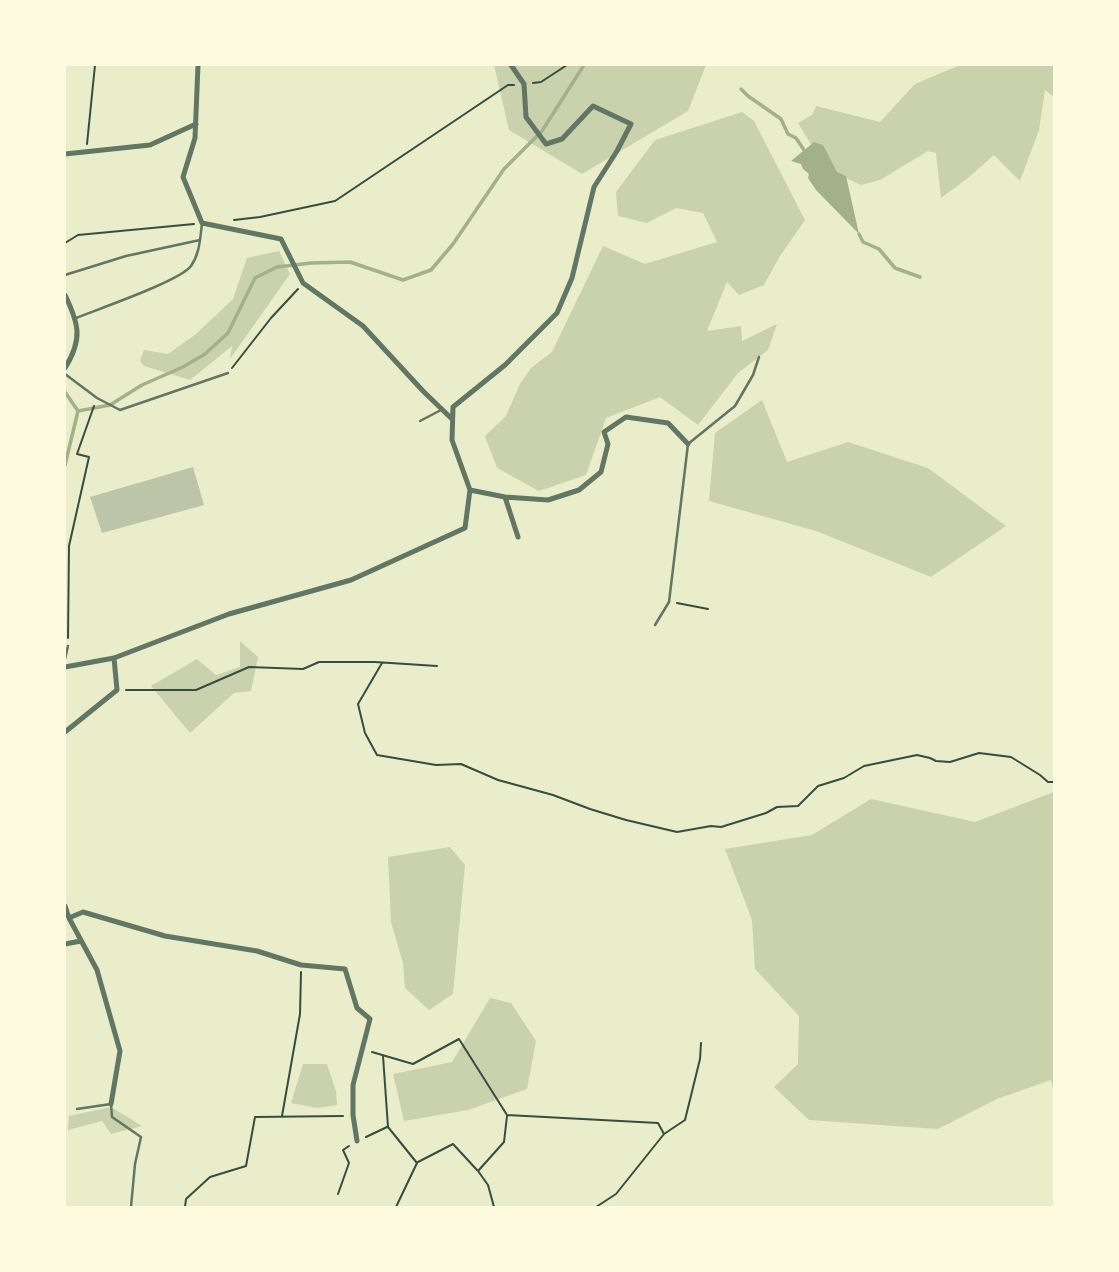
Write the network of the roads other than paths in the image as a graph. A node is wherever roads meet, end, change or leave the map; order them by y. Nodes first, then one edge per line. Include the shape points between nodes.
1 (198, 65) edge
2 (511, 65) edge
3 (196, 124) junction
4 (65, 155) edge
5 (202, 223) junction
6 (200, 240) junction
7 (65, 275) edge
8 (65, 295) edge
9 (76, 318) junction
10 (759, 357) dead end
11 (65, 368) edge
12 (228, 373) road end
13 (65, 374) edge
14 (443, 409) junction
15 (452, 419) junction
16 (420, 421) dead end
17 (688, 444) junction
18 (470, 490) junction
19 (505, 497) junction
20 (518, 537) dead end
21 (655, 625) dead end
22 (68, 646) road end
23 (65, 659) edge
24 (114, 659) junction
25 (65, 667) edge
26 (65, 732) edge
27 (65, 906) edge
28 (69, 918) junction
29 (81, 941) junction
30 (65, 944) edge
31 (111, 1104) junction
32 (77, 1109) dead end
33 (357, 1141) road end
34 (131, 1207) edge

1 - 3 street
2 - 15 street via 524,84 526,117 546,144 562,139 593,106 631,124 594,187 572,278 557,313 505,365 453,407
3 - 4 street via 150,145
3 - 5 street via 183,177
5 - 6 lane
5 - 14 street via 281,239 303,283 363,326
6 - 7 lane
6 - 9 lane via 189,270
8 - 9 street
9 - 11 street via 73,355
10 - 17 lane via 735,406
12 - 13 lane via 120,410
14 - 15 street
14 - 16 lane
15 - 18 street via 452,440
17 - 19 street via 668,423 626,417 604,432 608,444 601,472 579,490 548,500
17 - 21 lane via 669,601
18 - 19 street
18 - 24 street via 465,528 351,580 229,614
19 - 20 street
22 - 23 lane
24 - 25 street
24 - 26 street via 117,690
27 - 28 street
28 - 29 street
28 - 33 street via 83,912 165,936 257,951 301,965 345,969 357,1008 370,1019 354,1085
29 - 30 street
29 - 31 street via 97,971 120,1051
31 - 32 lane
31 - 34 lane via 112,1117 141,1137

